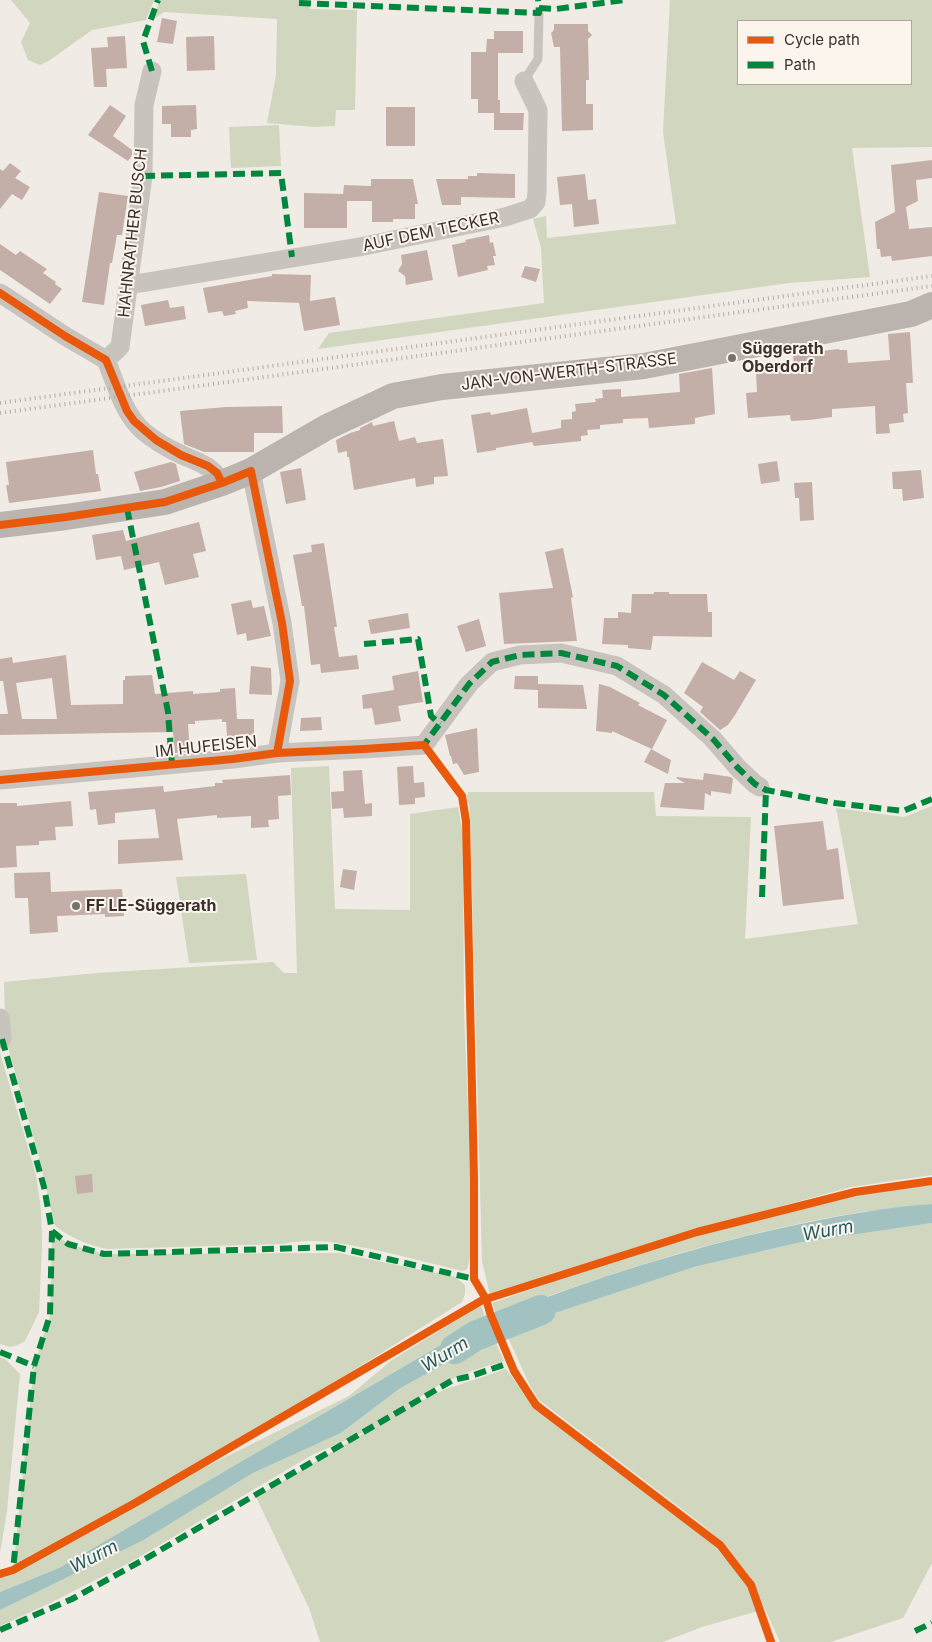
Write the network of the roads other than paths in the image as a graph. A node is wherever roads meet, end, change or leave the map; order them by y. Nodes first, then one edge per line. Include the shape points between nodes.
1 (539, 13) dead end
2 (152, 71) dead end
3 (524, 80) joint
4 (129, 285) junction
5 (0, 293) edge
6 (931, 307) edge
7 (106, 360) junction
8 (251, 470) junction
9 (222, 483) junction
10 (0, 526) edge
11 (277, 753) junction
12 (0, 780) edge
13 (760, 787) dead end
14 (0, 1018) edge
15 (1, 1039) edge
16 (751, 1585) dead end
17 (771, 1642) edge

1 - 3 lane, AUF DEM TECKER via 538,59
2 - 4 street, HAHNRATHER BUSCH via 144,105 143,176
3 - 4 street, AUF DEM TECKER via 538,110 537,192 536,202 530,209 360,247
4 - 7 street, HAHNRATHER BUSCH via 120,347
5 - 7 street
6 - 8 main road, JAN-VON-WERTH-STRASSE via 911,314 644,366 442,387 393,396 327,427
7 - 9 street via 134,421 156,440 208,466
8 - 9 main road, JAN-VON-WERTH-STRASSE
8 - 11 street, IM HUFEISEN via 282,623 290,681
9 - 10 main road, JAN-VON-WERTH-STRASSE via 165,502
11 - 12 street, IM HUFEISEN
11 - 13 street via 424,745 469,684 492,662 520,655 561,653 617,666 664,695
14 - 15 street
16 - 17 lane

